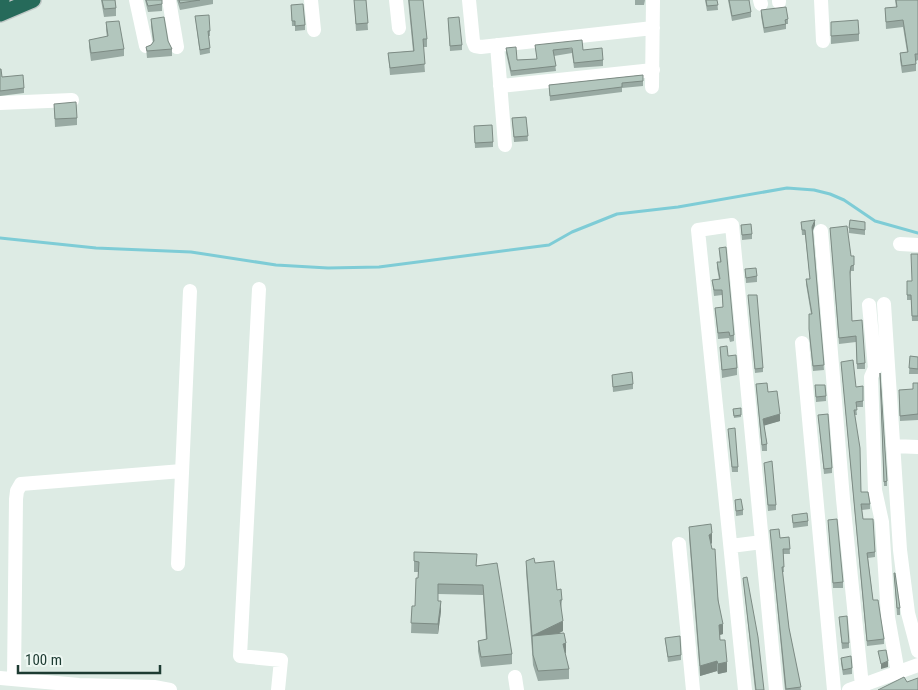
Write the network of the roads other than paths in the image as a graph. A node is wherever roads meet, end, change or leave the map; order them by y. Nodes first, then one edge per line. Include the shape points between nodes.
1 (33, 0) edge
2 (136, 0) edge
3 (169, 0) edge
4 (311, 0) edge
5 (396, 0) edge
6 (469, 0) edge
7 (653, 0) edge
8 (821, 0) edge
9 (0, 14) edge
10 (399, 28) dead end
11 (653, 28) junction
12 (314, 30) dead end
13 (823, 40) dead end
14 (497, 44) junction
15 (146, 46) edge
16 (177, 47) dead end
17 (653, 70) junction
18 (500, 86) junction
19 (652, 87) dead end
20 (72, 100) edge
21 (0, 104) edge
22 (505, 145) dead end
23 (821, 231) dead end
24 (900, 244) dead end
25 (918, 245) edge
26 (258, 289) dead end
27 (190, 291) dead end
28 (884, 304) dead end
29 (869, 305) dead end
30 (802, 343) dead end
31 (893, 446) junction
32 (918, 447) edge
33 (182, 471) junction
34 (762, 542) junction
35 (679, 544) dead end
36 (730, 546) junction
37 (178, 564) dead end
38 (918, 651) edge
39 (918, 665) edge
40 (898, 673) junction
41 (7, 678) edge
42 (78, 687) edge
43 (855, 688) edge
44 (170, 690) edge
45 (278, 690) edge
46 (693, 690) edge
47 (745, 690) edge
48 (776, 690) edge
49 (834, 690) edge

1 - 9 highway
2 - 15 street
3 - 16 street
4 - 12 street
5 - 10 street
6 - 14 street via 476,46
7 - 11 street
8 - 13 street
11 - 14 street
11 - 17 street
14 - 18 street
17 - 18 street
17 - 19 street
18 - 22 street
20 - 21 street
23 - 43 street
24 - 25 street
26 - 45 street via 240,656 281,660
27 - 33 street
28 - 31 street
29 - 40 street via 875,368 871,377 875,490 882,522 888,617
30 - 49 street
31 - 32 street
31 - 38 street via 903,582
33 - 37 street
33 - 41 street via 21,484 16,499
34 - 36 street
34 - 36 street via 732,225 698,230
34 - 48 street
35 - 46 street
36 - 47 street
39 - 40 street
40 - 43 street
41 - 42 street
42 - 44 street

